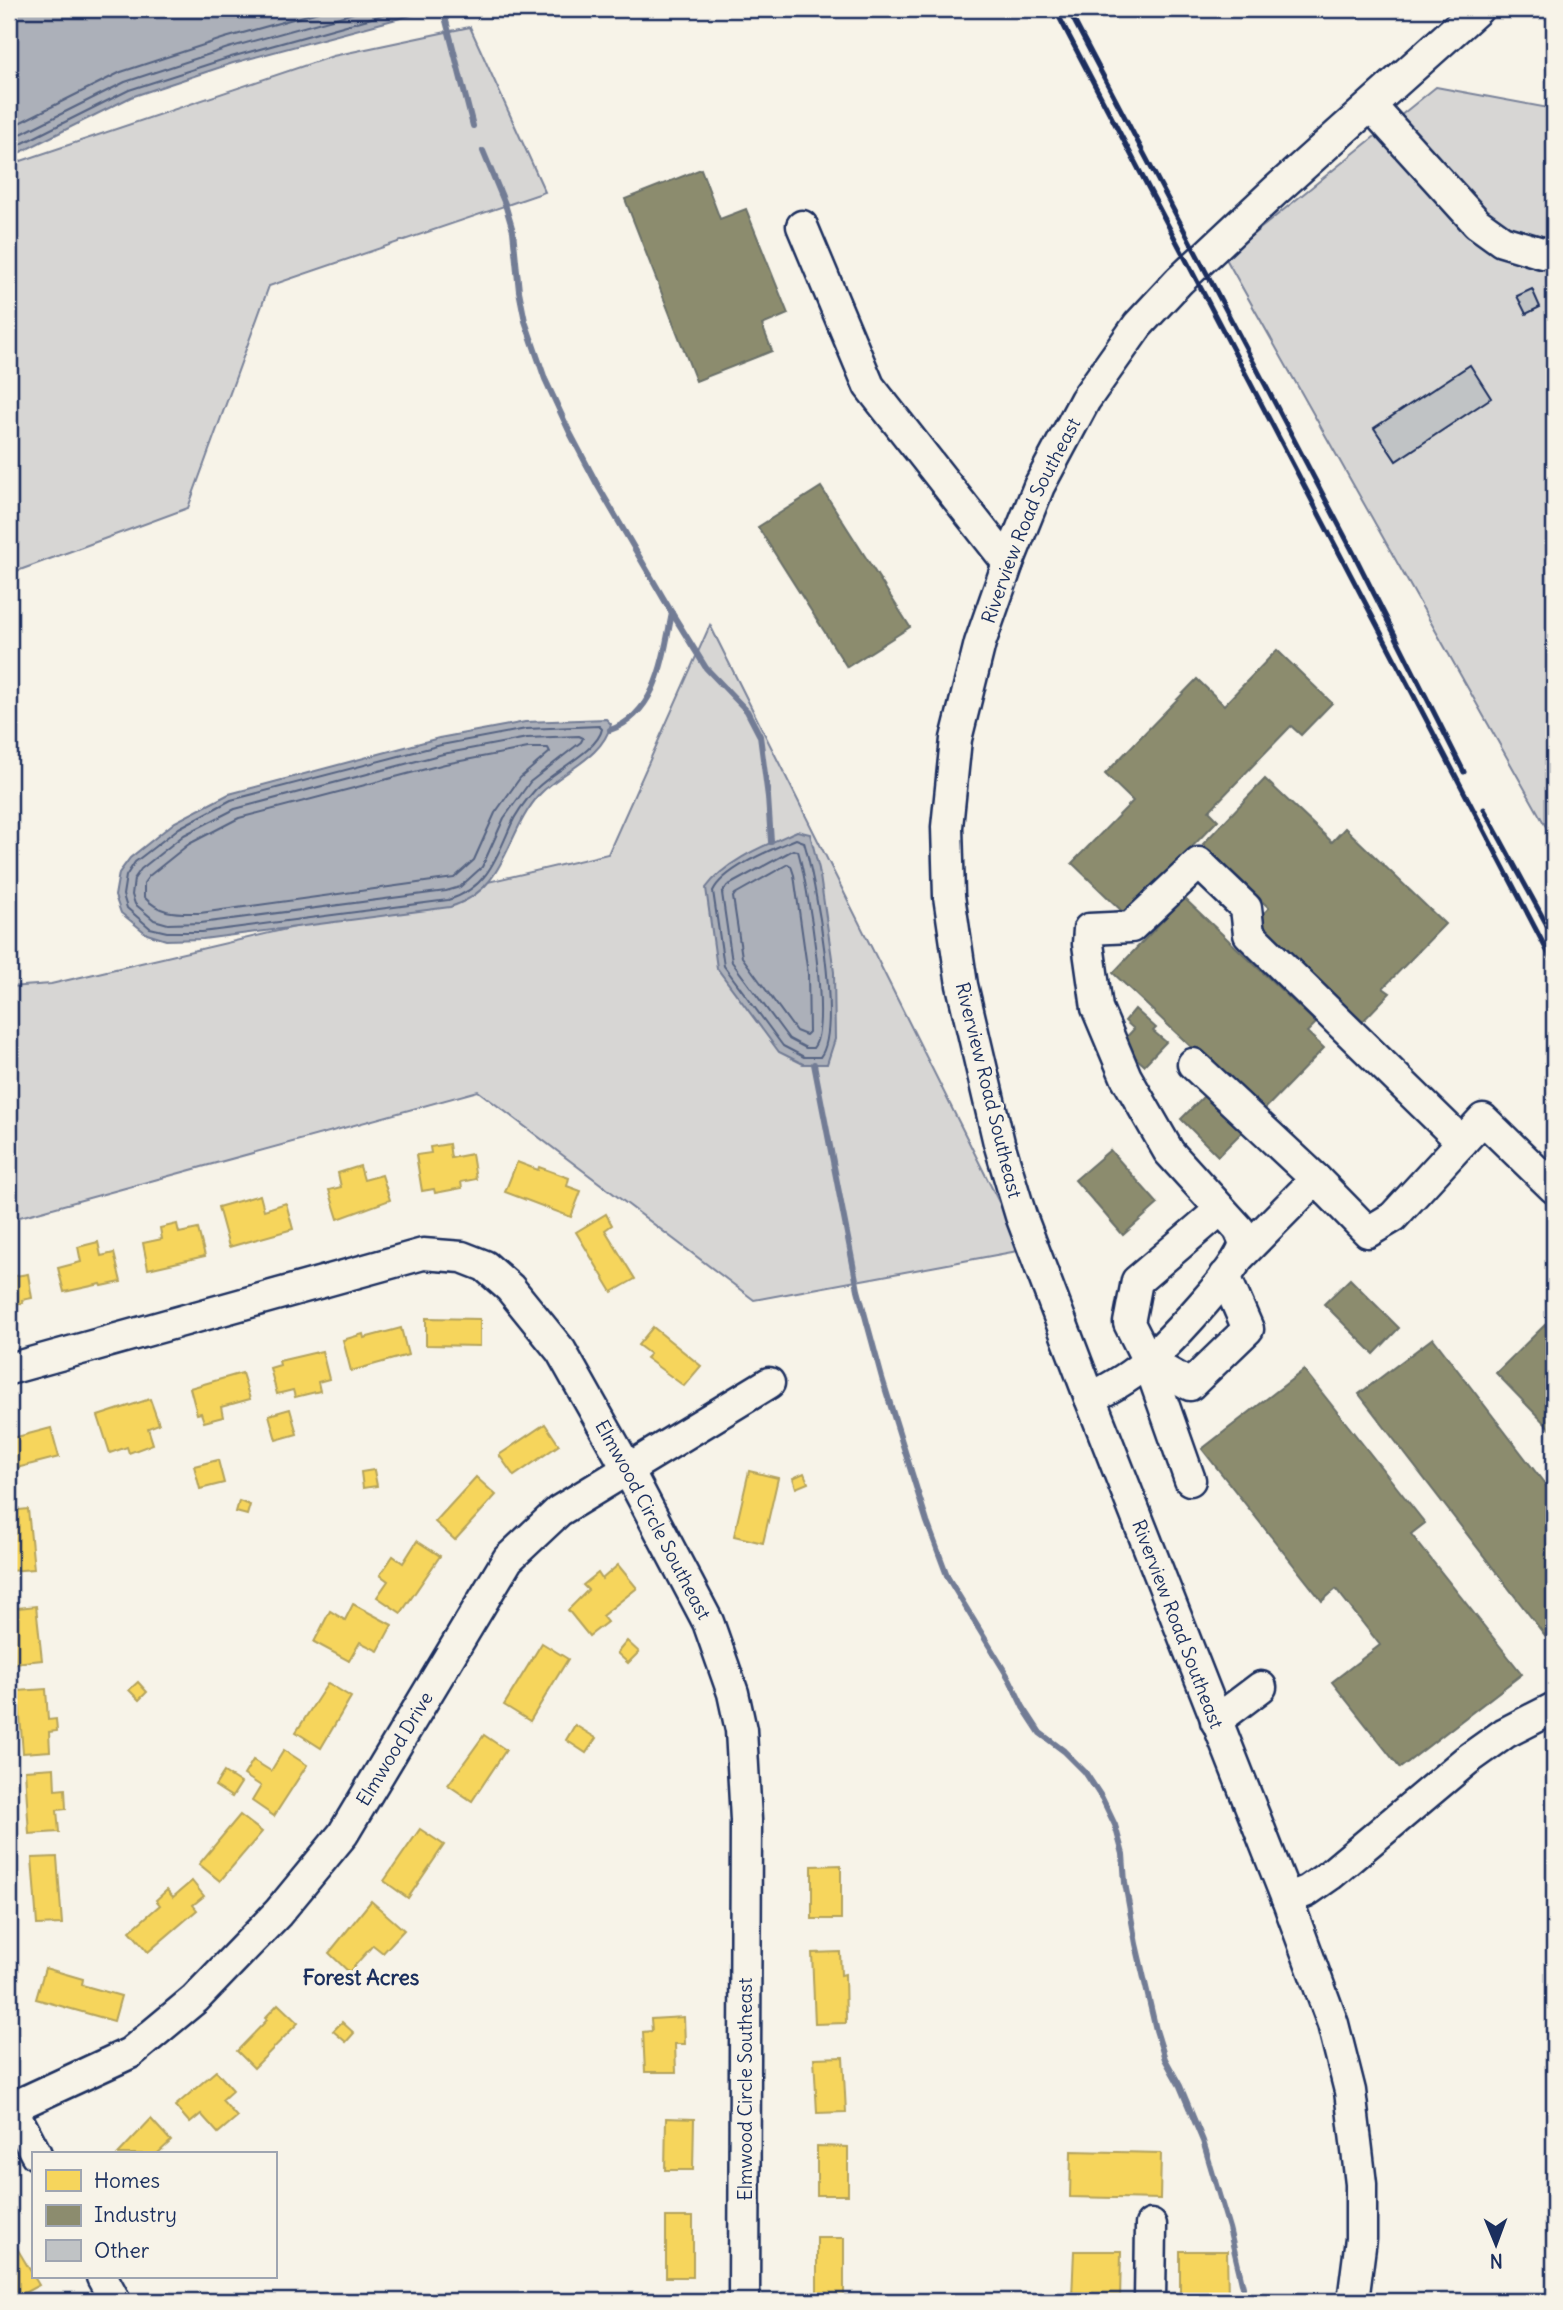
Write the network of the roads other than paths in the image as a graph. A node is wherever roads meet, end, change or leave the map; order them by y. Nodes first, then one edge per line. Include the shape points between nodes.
1 (1478, 9) edge
2 (1371, 106) junction
3 (802, 226) dead end
4 (1554, 252) edge
5 (1008, 563) junction
6 (1193, 1065) dead end
7 (1462, 1142) junction
8 (1317, 1179) junction
9 (1554, 1188) edge
10 (1220, 1210) junction
11 (1233, 1266) junction
12 (1148, 1361) junction
13 (9, 1369) edge
14 (769, 1383) dead end
15 (1090, 1398) junction
16 (628, 1469) junction
17 (1190, 1480) dead end
18 (1261, 1687) dead end
19 (1554, 1708) edge
20 (1216, 1721) junction
21 (1287, 1899) junction
22 (10, 2105) edge
23 (35, 2152) edge
24 (1151, 2225) dead end
25 (103, 2278) edge
26 (115, 2301) edge
27 (744, 2301) edge
28 (1150, 2301) edge
29 (1353, 2301) edge

1 - 2 street, Riverview Road Southeast
2 - 4 street via 1477,223 1502,241
2 - 5 street, Riverview Road Southeast via 1216,246 1138,325 1069,428
3 - 5 street via 869,386
5 - 15 street, Riverview Road Southeast via 977,655 956,739 947,827 949,897 962,985 999,1143 1021,1216
6 - 8 street
7 - 8 street via 1393,1217 1368,1232
7 - 9 street via 1483,1119
7 - 10 street via 1249,934 1246,908 1199,863 1131,927 1089,929 1088,944 1097,1008 1126,1077 1169,1152
8 - 11 street
10 - 11 street via 1239,1229 1244,1242
10 - 12 street via 1138,1281 1129,1323
11 - 12 street
11 - 12 street via 1248,1329 1190,1385
12 - 15 street
12 - 17 street
13 - 16 street, Elmwood Circle Southeast via 423,1254 463,1257 485,1266 510,1288 561,1351
14 - 16 street, Elmwood Drive
15 - 20 street, Riverview Road Southeast
16 - 22 street, Elmwood Drive via 559,1511 508,1559 343,1834 278,1913 195,2000 130,2053
16 - 27 street, Elmwood Circle Southeast via 708,1622 741,1730 746,1820
18 - 20 street
19 - 21 street via 1505,1733 1467,1760 1330,1875
20 - 21 street, Riverview Road Southeast
21 - 29 street, Riverview Road Southeast via 1333,2024 1350,2091 1361,2184 1361,2239
22 - 23 street
24 - 28 street
25 - 26 street

